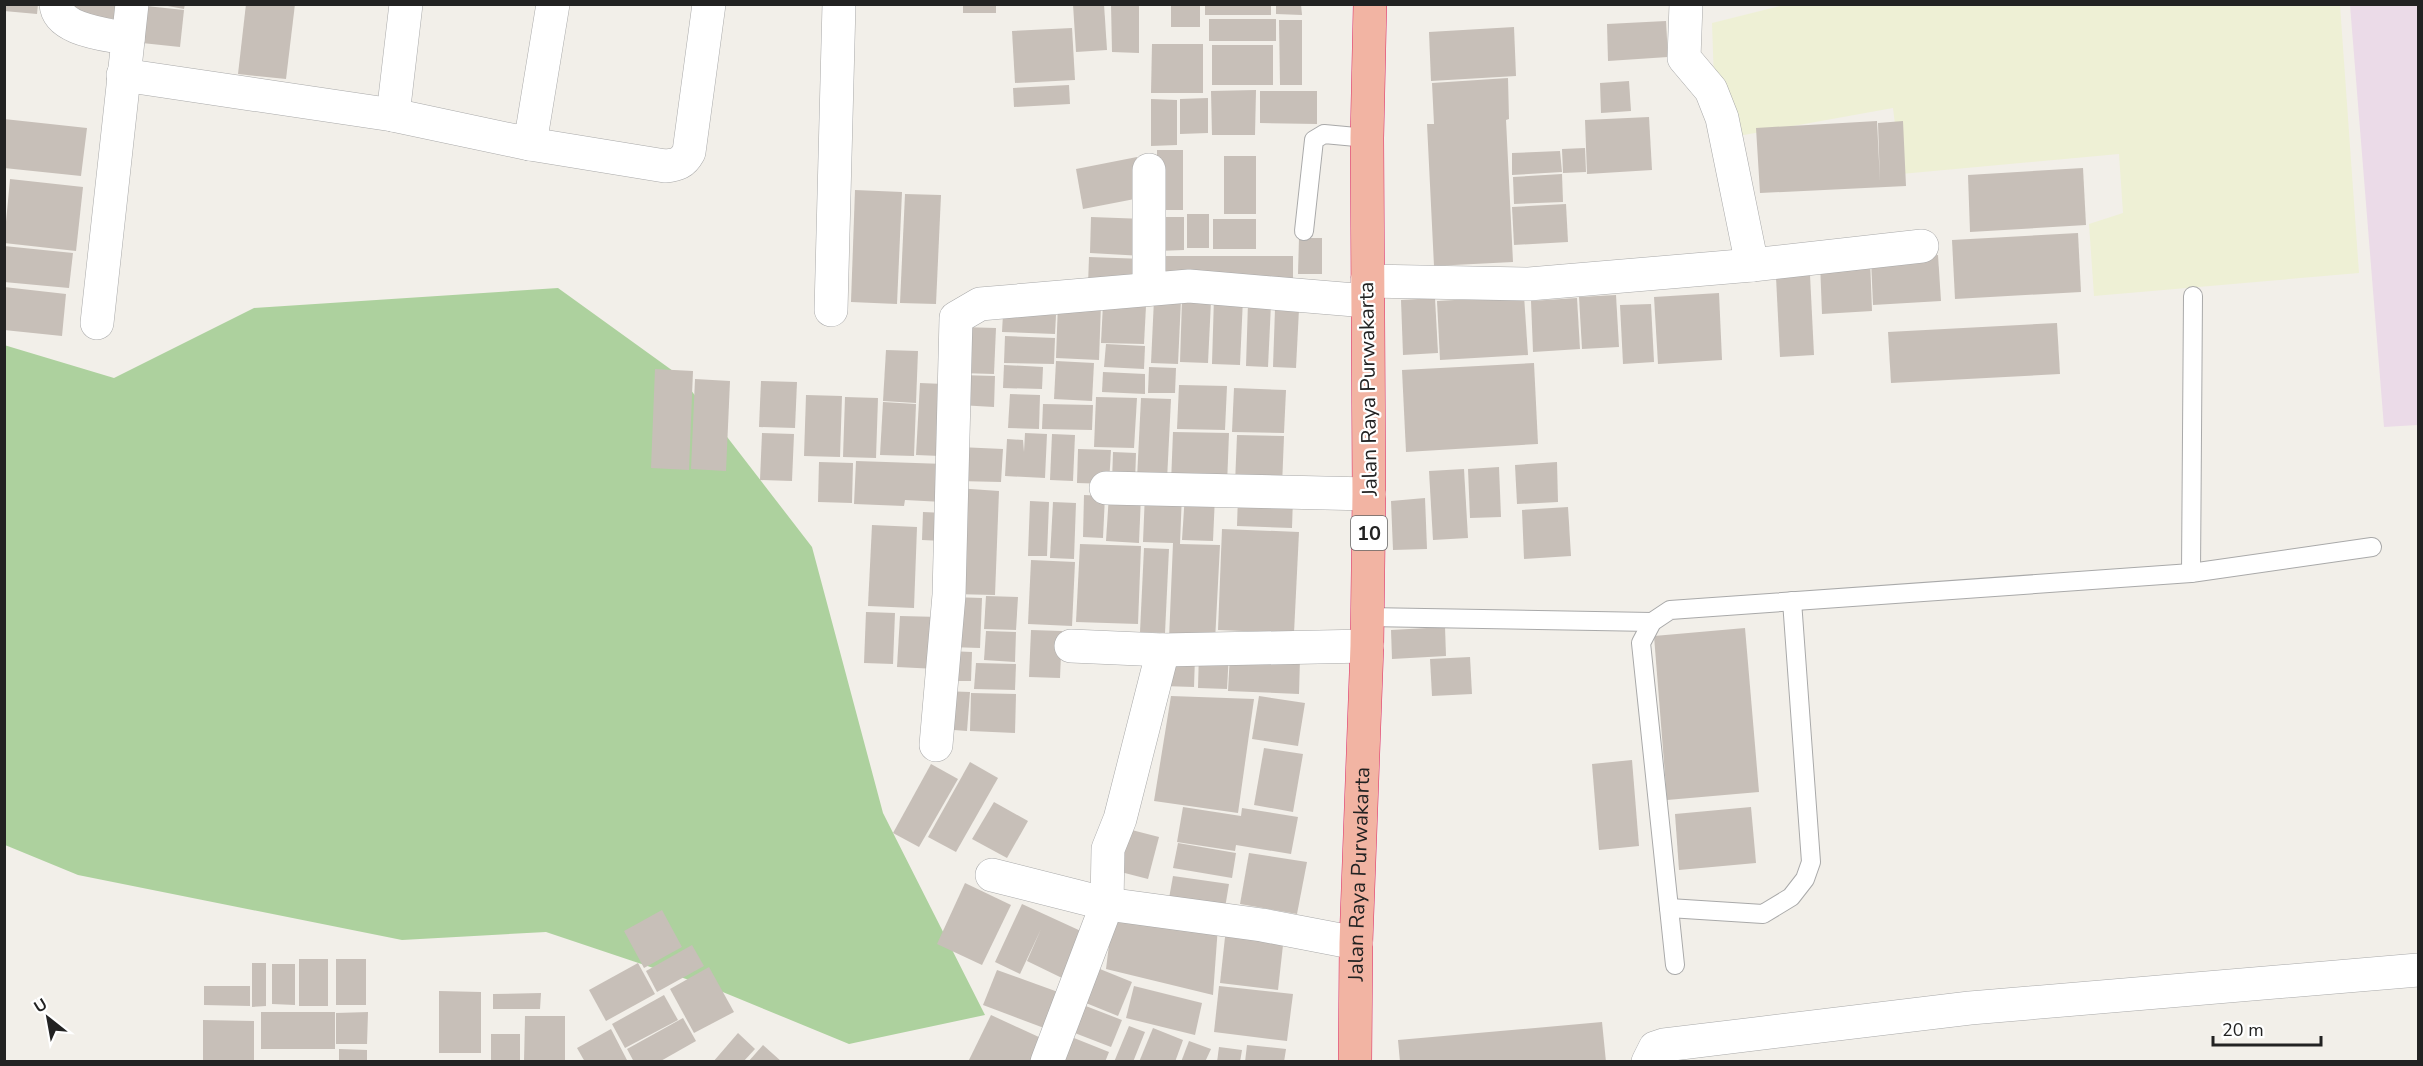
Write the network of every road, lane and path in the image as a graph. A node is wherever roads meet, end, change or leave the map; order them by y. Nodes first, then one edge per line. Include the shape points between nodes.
1 (56, 4) edge
2 (132, 4) edge
3 (406, 4) edge
4 (553, 4) edge
5 (709, 4) edge
6 (839, 4) edge
7 (1370, 4) edge
8 (1686, 4) edge
9 (128, 39) junction
10 (123, 75) junction
11 (393, 115) junction
12 (1366, 138) junction
13 (530, 144) junction
14 (1149, 170) dead end
15 (1304, 231) dead end
16 (1922, 246) dead end
17 (1752, 265) junction
18 (1149, 289) junction
19 (1367, 291) junction
20 (2193, 296) dead end
21 (831, 310) dead end
22 (96, 324) dead end
23 (1106, 488) dead end
24 (1369, 494) junction
25 (2372, 547) dead end
26 (2191, 573) junction
27 (1792, 601) junction
28 (1652, 622) junction
29 (1367, 632) junction
30 (1071, 646) dead end
31 (1163, 650) junction
32 (936, 745) dead end
33 (992, 875) dead end
34 (1107, 904) junction
35 (1669, 908) junction
36 (1356, 943) junction
37 (1676, 965) dead end
38 (2418, 970) edge
39 (1047, 1062) edge
40 (1355, 1062) edge
41 (1648, 1062) edge

1 - 9 street via 61,19 71,25
2 - 9 street
3 - 11 street
4 - 13 street
5 - 13 street via 689,152 678,165
6 - 21 street
7 - 12 highway, Jalan Raya Purwakarta / 10
8 - 17 street via 1684,58 1711,90 1722,118
9 - 10 street
10 - 11 street
10 - 22 street
11 - 13 street
12 - 15 lane via 1324,134 1314,140
12 - 19 highway, Jalan Raya Purwakarta / 10
14 - 18 street
16 - 17 street
17 - 19 street via 1529,285
18 - 19 street via 1189,286
18 - 32 street via 980,304 956,318 949,595
19 - 24 highway, Jalan Raya Purwakarta / 10
20 - 26 lane
23 - 24 street
24 - 29 highway, Jalan Raya Purwakarta / 10
25 - 26 lane
26 - 27 lane
27 - 28 lane via 1670,610
27 - 35 lane via 1811,862 1805,879 1791,897 1763,914
28 - 29 lane
28 - 35 lane via 1641,643
29 - 31 street
29 - 36 highway, Jalan Raya Purwakarta / 10
30 - 31 street
31 - 34 street via 1120,819 1108,849
33 - 34 street
34 - 36 street via 1262,925
34 - 39 street
35 - 37 lane
36 - 40 highway, Jalan Raya Purwakarta / 10
38 - 41 street via 1970,1008 1664,1046 1655,1048

